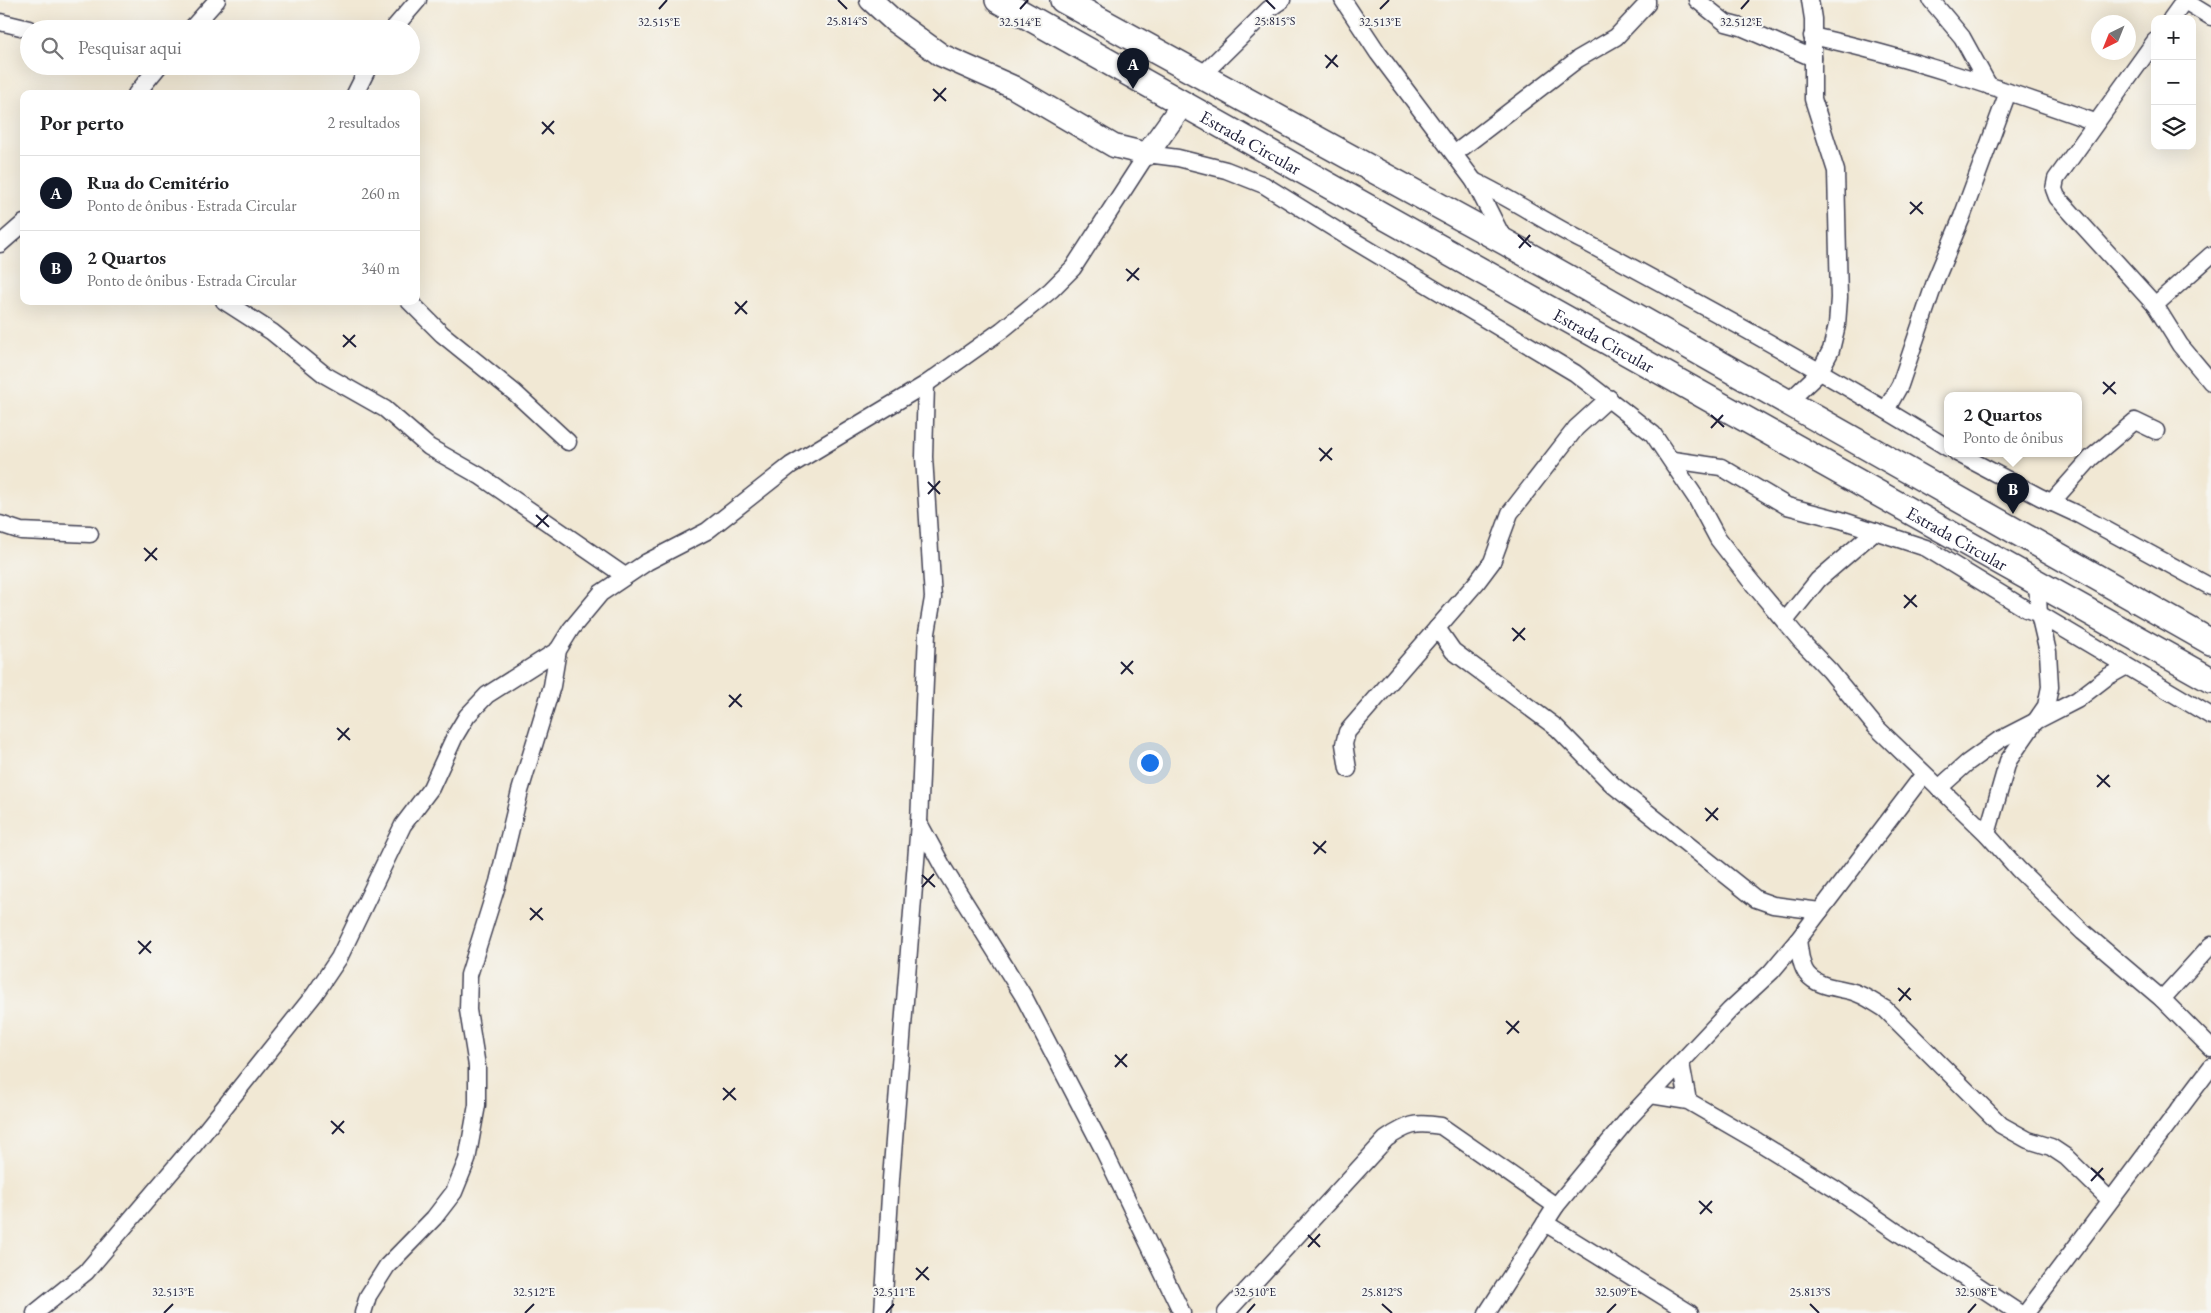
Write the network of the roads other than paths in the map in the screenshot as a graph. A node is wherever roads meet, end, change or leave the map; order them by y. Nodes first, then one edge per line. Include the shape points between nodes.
1 (217, 0) edge
2 (418, 0) edge
3 (871, 0) edge
4 (998, 0) edge
5 (1063, 0) edge
6 (1282, 0) edge
7 (1343, 0) edge
8 (1697, 0) edge
9 (1810, 0) edge
10 (1931, 0) edge
11 (2183, 0) edge
12 (1650, 1) edge
13 (2174, 15) edge
14 (2211, 17) edge
15 (199, 20) edge
16 (401, 20) edge
17 (0, 22) edge
18 (20, 27) edge
19 (1812, 36) junction
20 (2151, 46) edge
21 (1813, 58) junction
22 (152, 75) edge
23 (364, 75) edge
24 (1200, 77) junction
25 (1989, 86) junction
26 (139, 90) edge
27 (357, 90) edge
28 (2008, 92) junction
29 (1183, 104) junction
30 (2095, 122) junction
31 (1147, 154) junction
32 (1454, 154) junction
33 (1474, 181) junction
34 (20, 226) edge
35 (1505, 242) junction
36 (0, 244) edge
37 (2211, 255) edge
38 (230, 305) edge
39 (413, 305) edge
40 (2155, 305) junction
41 (1819, 372) junction
42 (2211, 382) edge
43 (926, 384) junction
44 (1609, 398) junction
45 (1787, 403) junction
46 (1886, 410) junction
47 (2156, 431) dead end
48 (568, 442) dead end
49 (1944, 446) edge
50 (1965, 457) edge
51 (1673, 460) junction
52 (2051, 503) junction
53 (0, 524) edge
54 (1875, 531) junction
55 (90, 534) dead end
56 (625, 576) junction
57 (2037, 582) junction
58 (2211, 587) edge
59 (2039, 614) junction
60 (1785, 621) junction
61 (1437, 628) junction
62 (2211, 642) edge
63 (558, 650) junction
64 (2125, 667) junction
65 (2211, 680) edge
66 (2211, 716) edge
67 (2035, 720) junction
68 (1348, 768) dead end
69 (1924, 774) junction
70 (1939, 788) junction
71 (919, 824) junction
72 (1987, 834) junction
73 (1820, 911) junction
74 (1798, 940) junction
75 (2211, 945) edge
76 (2162, 999) junction
77 (2211, 1048) edge
78 (1681, 1063) junction
79 (2211, 1067) edge
80 (1651, 1095) junction
81 (1688, 1101) junction
82 (2110, 1200) junction
83 (1556, 1206) junction
84 (1545, 1223) junction
85 (35, 1313) edge
86 (363, 1313) edge
87 (883, 1313) edge
88 (1182, 1313) edge
89 (1226, 1313) edge
90 (1487, 1313) edge
91 (1690, 1313) edge
92 (2019, 1313) edge
93 (2026, 1313) edge

1 - 15 street
2 - 16 street
3 - 31 street via 941,55 1013,87 1114,146
4 - 29 main road, Estrada Circular
5 - 24 main road, Estrada Circular
6 - 24 street
7 - 32 street via 1378,53
8 - 21 street via 1726,23
9 - 19 street
10 - 25 street via 1962,37
11 - 13 street
11 - 14 street
12 - 32 street via 1616,37 1578,59
17 - 18 street
19 - 21 street
19 - 25 street via 1875,50
20 - 30 street
21 - 41 street via 1812,99 1836,171 1839,269 1837,325 1831,350
22 - 26 street
23 - 27 street
24 - 35 main road, Estrada Circular
25 - 28 street
28 - 30 street
28 - 46 street via 1936,279 1907,367
29 - 31 street
29 - 57 main road, Estrada Circular
30 - 40 street via 2056,179 2054,189 2057,197
31 - 43 street via 1067,274 1002,330
31 - 44 street via 1226,170 1264,185 1575,373
32 - 33 street
33 - 35 street
33 - 41 street
34 - 36 street
35 - 45 main road, Estrada Circular
37 - 40 street
38 - 56 street via 272,332 324,375 385,409 429,447 480,476
39 - 48 street via 442,334 515,393
40 - 42 street via 2180,345
41 - 45 street
41 - 46 street
43 - 56 street via 790,465 707,531
43 - 71 street via 924,457 933,598 927,633
44 - 51 street via 1654,434
44 - 61 street via 1576,428 1510,513 1492,562
45 - 62 main road, Estrada Circular
46 - 49 street
47 - 52 street via 2135,421 2091,458
50 - 52 street
51 - 54 street via 1721,467 1787,506
51 - 60 street via 1718,539
52 - 58 street
53 - 55 street via 21,531
54 - 59 street via 1926,548
54 - 60 street via 1818,580
56 - 63 street via 601,592
57 - 59 street
57 - 65 main road, Estrada Circular
59 - 64 street
59 - 67 street via 2048,652 2050,687 2046,706
60 - 69 street via 1875,726
61 - 68 street via 1347,732 1344,744
61 - 73 street via 1453,651 1557,728 1613,785 1756,899 1773,905
63 - 85 street via 487,696 467,716 432,788 403,825 339,958 314,995 194,1145 86,1272
63 - 86 street via 552,686 469,976 468,1010 477,1066 477,1105 468,1160 454,1192 434,1218 387,1266 368,1296
64 - 66 street
64 - 67 street via 2078,700
67 - 70 street via 1983,751
67 - 72 street via 2008,761
69 - 70 street
69 - 73 street
70 - 72 street
71 - 87 street
71 - 88 street via 1024,996
72 - 76 street via 2083,932
73 - 74 street
74 - 78 street
74 - 82 street via 1801,962 1807,974 1822,986 1851,991 1884,1009 2001,1125 2066,1157
75 - 76 street
76 - 77 street
78 - 80 street
78 - 81 street
79 - 82 street
80 - 81 street
80 - 83 street
81 - 92 street via 1835,1188 1901,1236
82 - 93 street
83 - 84 street
83 - 89 street via 1441,1126 1420,1123 1405,1126 1386,1139
84 - 90 street
84 - 91 street

